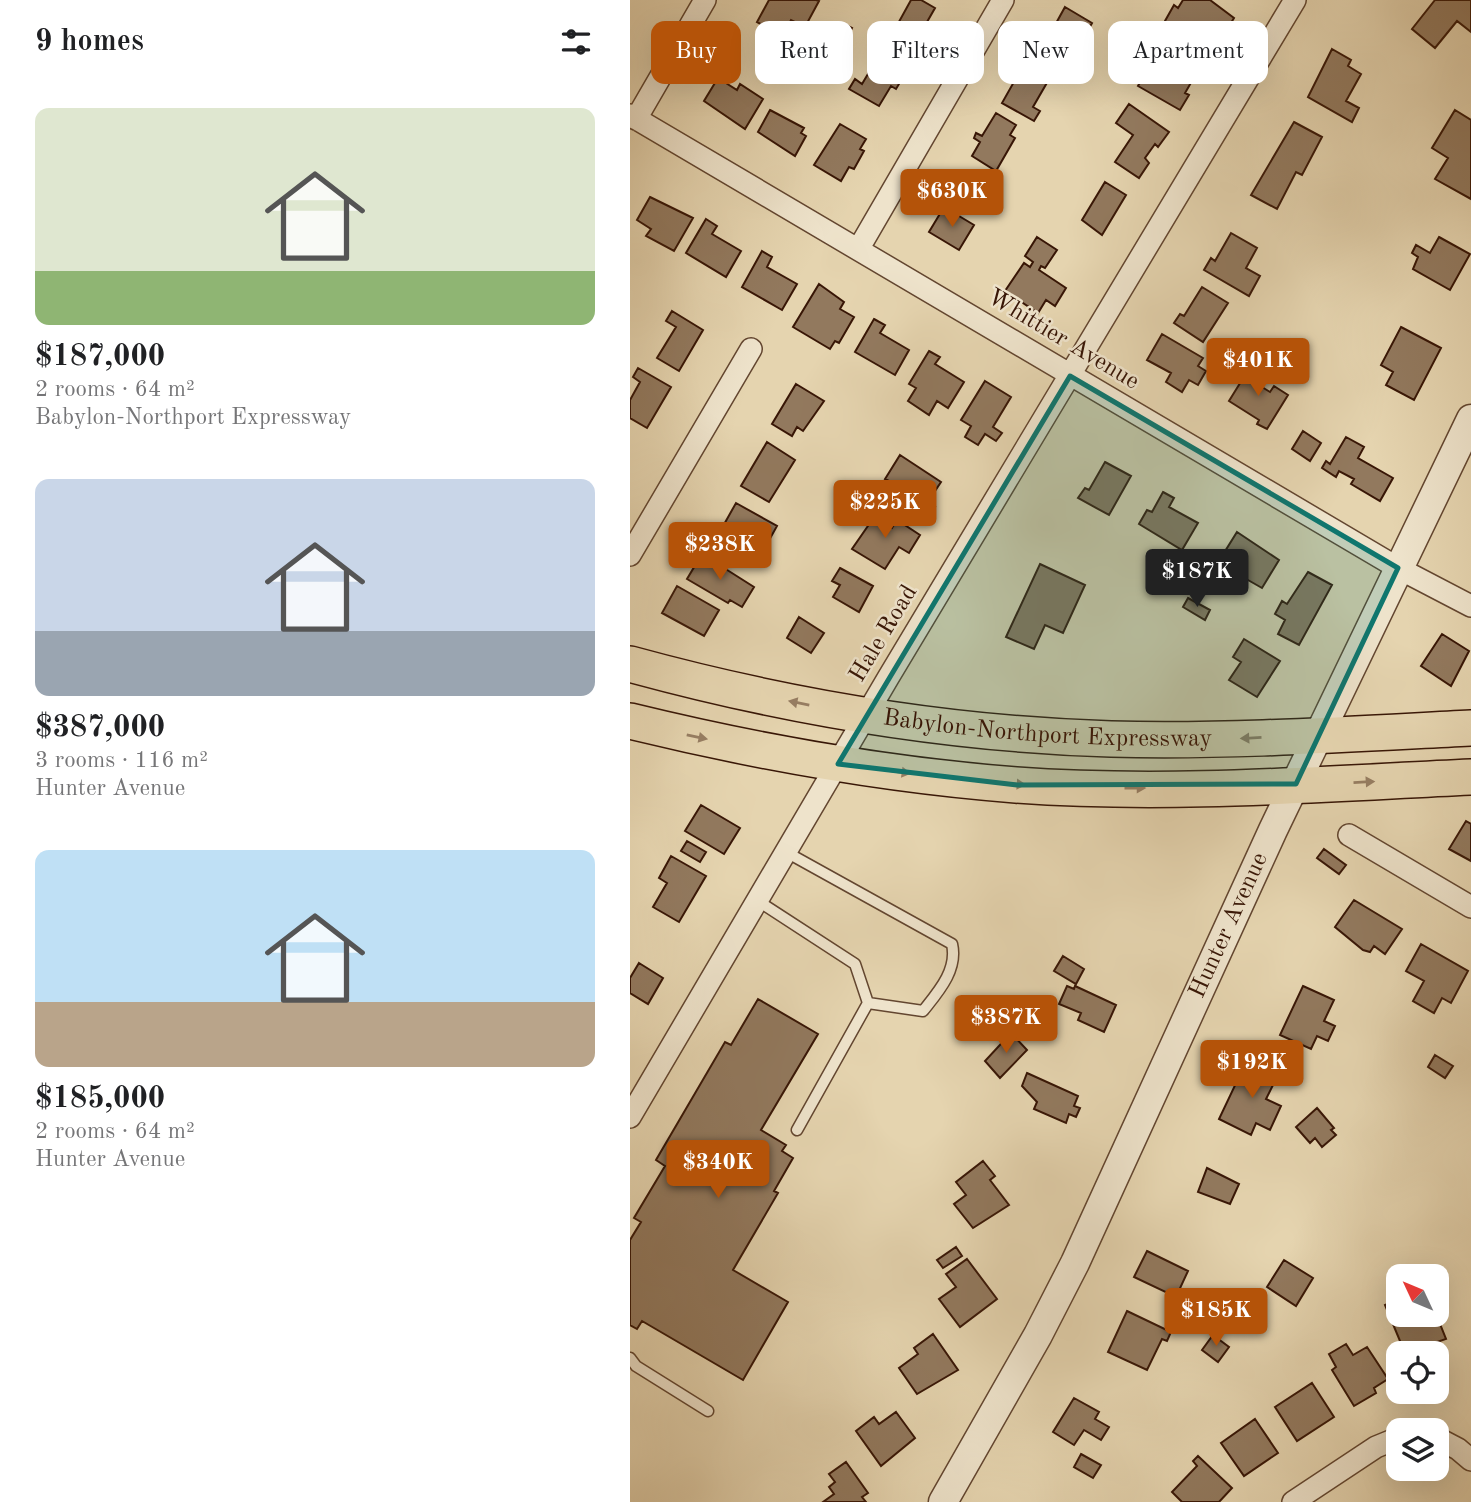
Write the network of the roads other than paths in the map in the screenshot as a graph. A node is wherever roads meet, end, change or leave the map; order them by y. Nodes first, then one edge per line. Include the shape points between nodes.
1 (705, 0) edge
2 (1003, 0) edge
3 (1295, 0) edge
4 (633, 117) edge
5 (859, 248) junction
6 (751, 349) dead end
7 (1070, 376) junction
8 (1471, 419) edge
9 (630, 555) edge
10 (1398, 568) junction
11 (1471, 606) edge
12 (630, 664) edge
13 (866, 716) junction
14 (630, 721) edge
15 (1471, 728) edge
16 (1319, 735) junction
17 (838, 764) junction
18 (1471, 776) edge
19 (1296, 784) junction
20 (1349, 835) dead end
21 (786, 852) junction
22 (758, 901) junction
23 (1471, 907) edge
24 (868, 1003) junction
25 (630, 1117) edge
26 (797, 1130) dead end
27 (630, 1358) edge
28 (708, 1411) dead end
29 (1386, 1443) edge
30 (1449, 1444) edge
31 (1471, 1460) edge
32 (943, 1502) edge
33 (1293, 1502) edge

1 - 4 street
2 - 5 street
3 - 7 street, Hale Road
4 - 5 street, Whittier Avenue
5 - 7 street, Whittier Avenue
6 - 9 street
7 - 10 street, Whittier Avenue
7 - 13 street, Hale Road
8 - 10 street, Hunter Avenue
10 - 11 street, Whittier Avenue
10 - 16 street, Hunter Avenue
13 -> 12 main road, Babylon-Northport Expressway via 739,692
16 -> 13 main road, Babylon-Northport Expressway via 1112,739
13 - 17 street, Hale Road
14 -> 17 main road, Babylon-Northport Expressway
15 - 16 main road, Babylon-Northport Expressway
16 - 19 street, Hunter Avenue
17 -> 19 main road, Babylon-Northport Expressway via 1054,787
17 - 21 street, Hale Road
19 -> 18 main road, Babylon-Northport Expressway
19 - 32 street, Hunter Avenue via 1075,1263
20 - 23 street
21 - 22 street, Hale Road
21 - 24 lane via 952,944 955,956 943,984 923,1011
22 - 24 lane via 855,964
22 - 25 street, Hale Road
24 - 26 lane
27 - 28 lane
29 - 33 street
30 - 31 street

